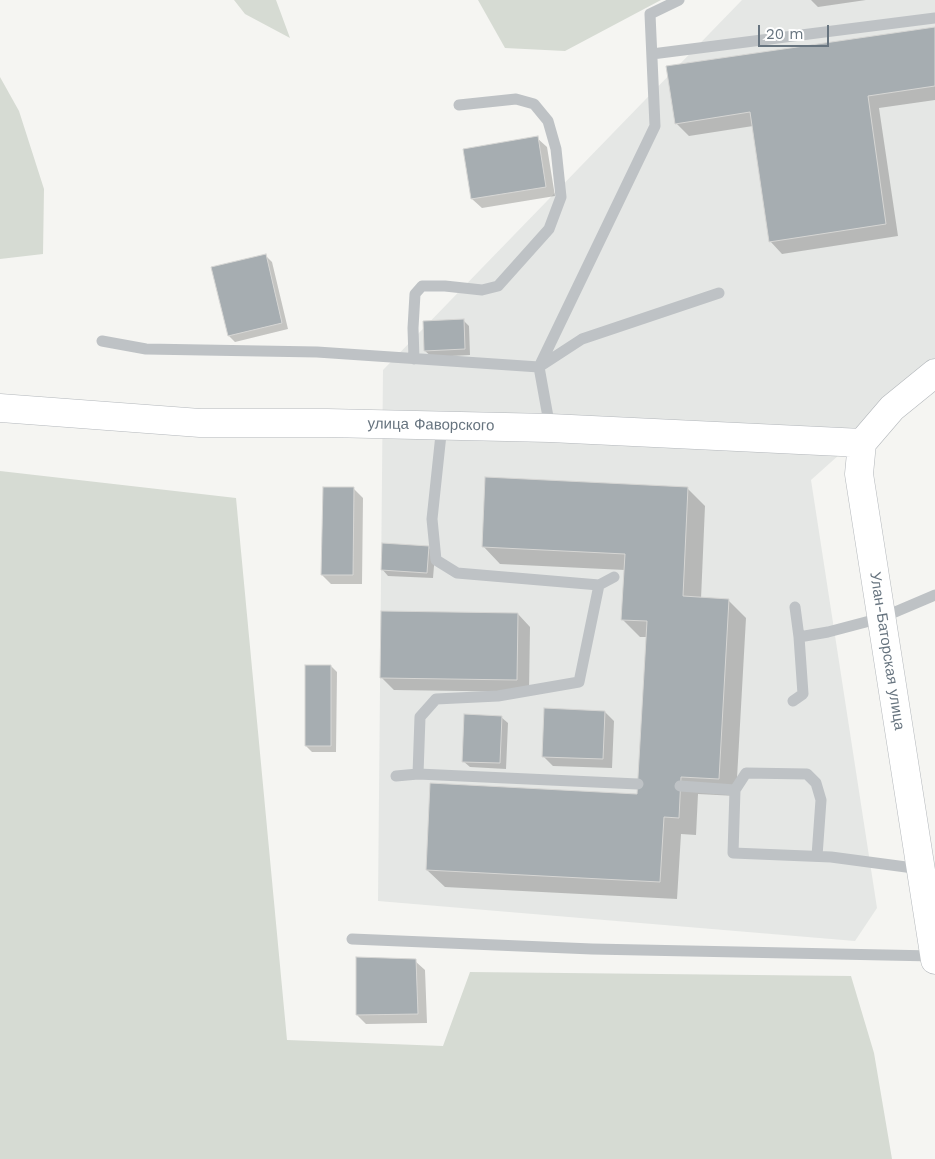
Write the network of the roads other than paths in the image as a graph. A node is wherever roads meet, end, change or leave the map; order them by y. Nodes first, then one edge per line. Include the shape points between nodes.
1 (679, 0) edge
2 (935, 18) edge
3 (652, 54) junction
4 (459, 105) dead end
5 (719, 293) dead end
6 (102, 341) dead end
7 (414, 359) junction
8 (539, 367) junction
9 (935, 374) edge
10 (0, 408) edge
11 (442, 425) junction
12 (550, 428) junction
13 (862, 442) junction
14 (614, 577) dead end
15 (599, 585) junction
16 (935, 595) edge
17 (795, 607) dead end
18 (881, 618) junction
19 (799, 637) junction
20 (793, 702) dead end
21 (418, 774) junction
22 (396, 776) dead end
23 (638, 784) dead end
24 (680, 786) dead end
25 (735, 790) junction
26 (817, 856) junction
27 (921, 869) junction
28 (352, 939) dead end
29 (934, 956) edge
30 (935, 960) edge

1 - 3 lane via 650,14
2 - 3 lane
3 - 8 lane via 655,126
4 - 7 lane via 516,99 534,104 548,120 556,149 561,196 549,229 498,286 482,290 422,286 415,294
5 - 8 lane via 582,339
6 - 7 lane via 146,349 317,352
7 - 8 lane
8 - 12 lane
9 - 13 street via 892,408
10 - 11 street, улица Фаворского via 200,423
11 - 12 street, улица Фаворского
11 - 15 lane via 432,519 436,560 457,573
12 - 13 street, улица Фаворского
13 - 18 street, Улан-Баторская улица via 859,474
14 - 15 lane
15 - 21 lane via 579,682 498,696 436,700 420,717
16 - 18 lane
17 - 19 lane
18 - 19 lane
18 - 27 street, Улан-Баторская улица
19 - 20 lane via 803,694
21 - 22 lane
21 - 23 lane
24 - 25 lane
25 - 26 lane via 733,853
25 - 26 lane via 746,773 807,774 816,783 821,800
26 - 27 lane
27 - 29 street, Улан-Баторская улица
28 - 29 lane via 592,949
29 - 30 street, Улан-Баторская улица

